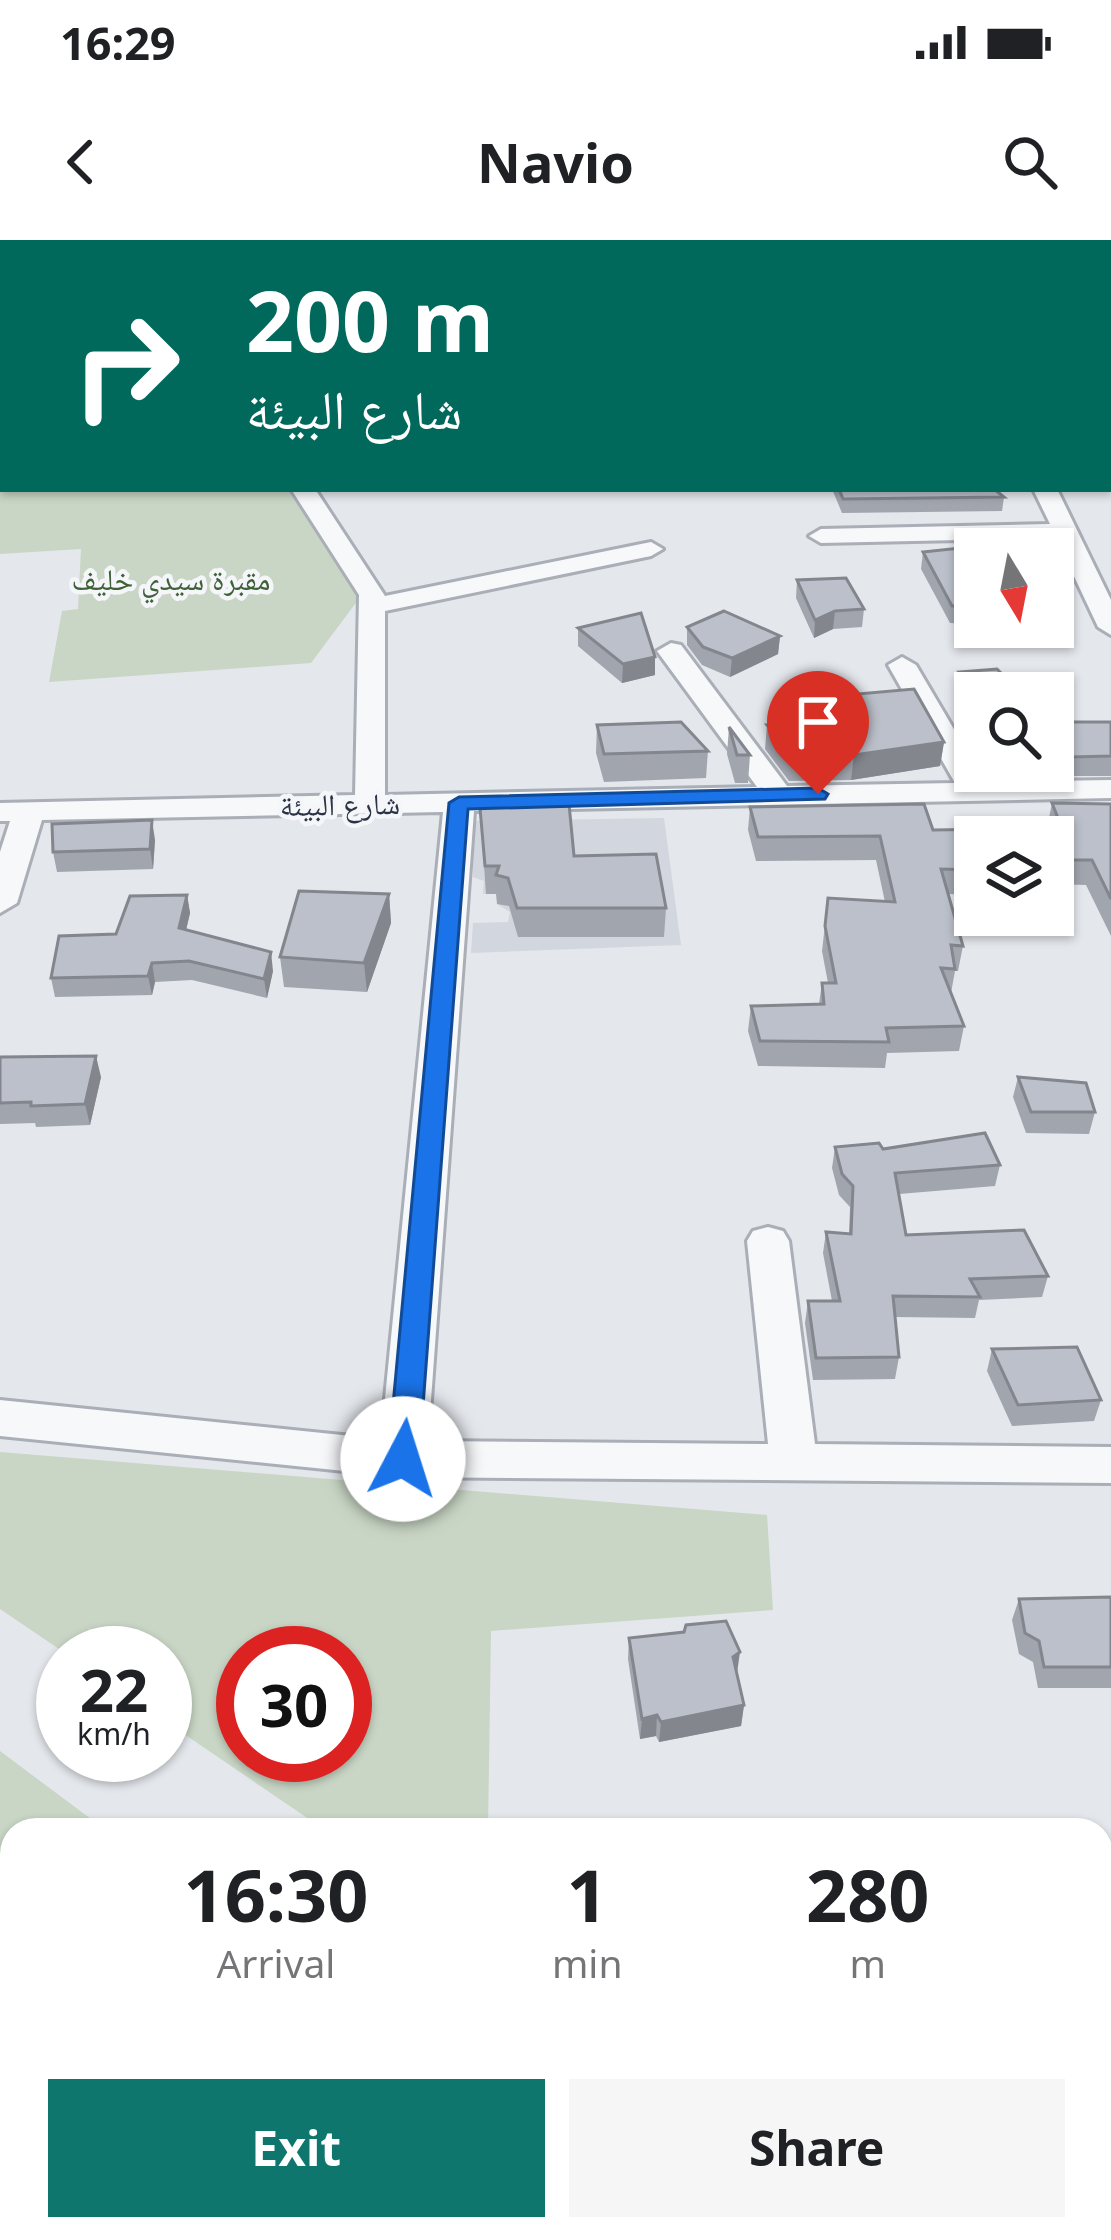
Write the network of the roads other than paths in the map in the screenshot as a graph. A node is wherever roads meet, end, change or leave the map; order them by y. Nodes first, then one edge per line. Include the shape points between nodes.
1 (306, 492) edge
2 (1046, 492) edge
3 (1064, 528) edge
4 (954, 533) edge
5 (821, 536) dead end
6 (651, 549) dead end
7 (1074, 550) edge
8 (374, 606) junction
9 (1111, 627) edge
10 (671, 651) dead end
11 (902, 665) dead end
12 (954, 755) edge
13 (1111, 789) edge
14 (1074, 790) edge
15 (954, 791) edge
16 (778, 795) junction
17 (459, 803) junction
18 (370, 805) junction
19 (14, 812) edge
20 (0, 903) edge
21 (768, 1241) dead end
22 (0, 1418) edge
23 (403, 1459) junction
24 (794, 1462) junction
25 (1111, 1465) edge

1 - 8 street via 369,585
2 - 3 street
4 - 5 street
6 - 8 street
7 - 9 street
8 - 18 street
10 - 16 street
11 - 12 street
13 - 14 street, شارع البيئة
15 - 16 street, شارع البيئة
16 - 17 street, شارع البيئة
17 - 18 street, شارع البيئة
17 - 23 street
18 - 19 street, شارع البيئة
19 - 20 street
21 - 24 street
22 - 23 street
23 - 24 street
24 - 25 street

